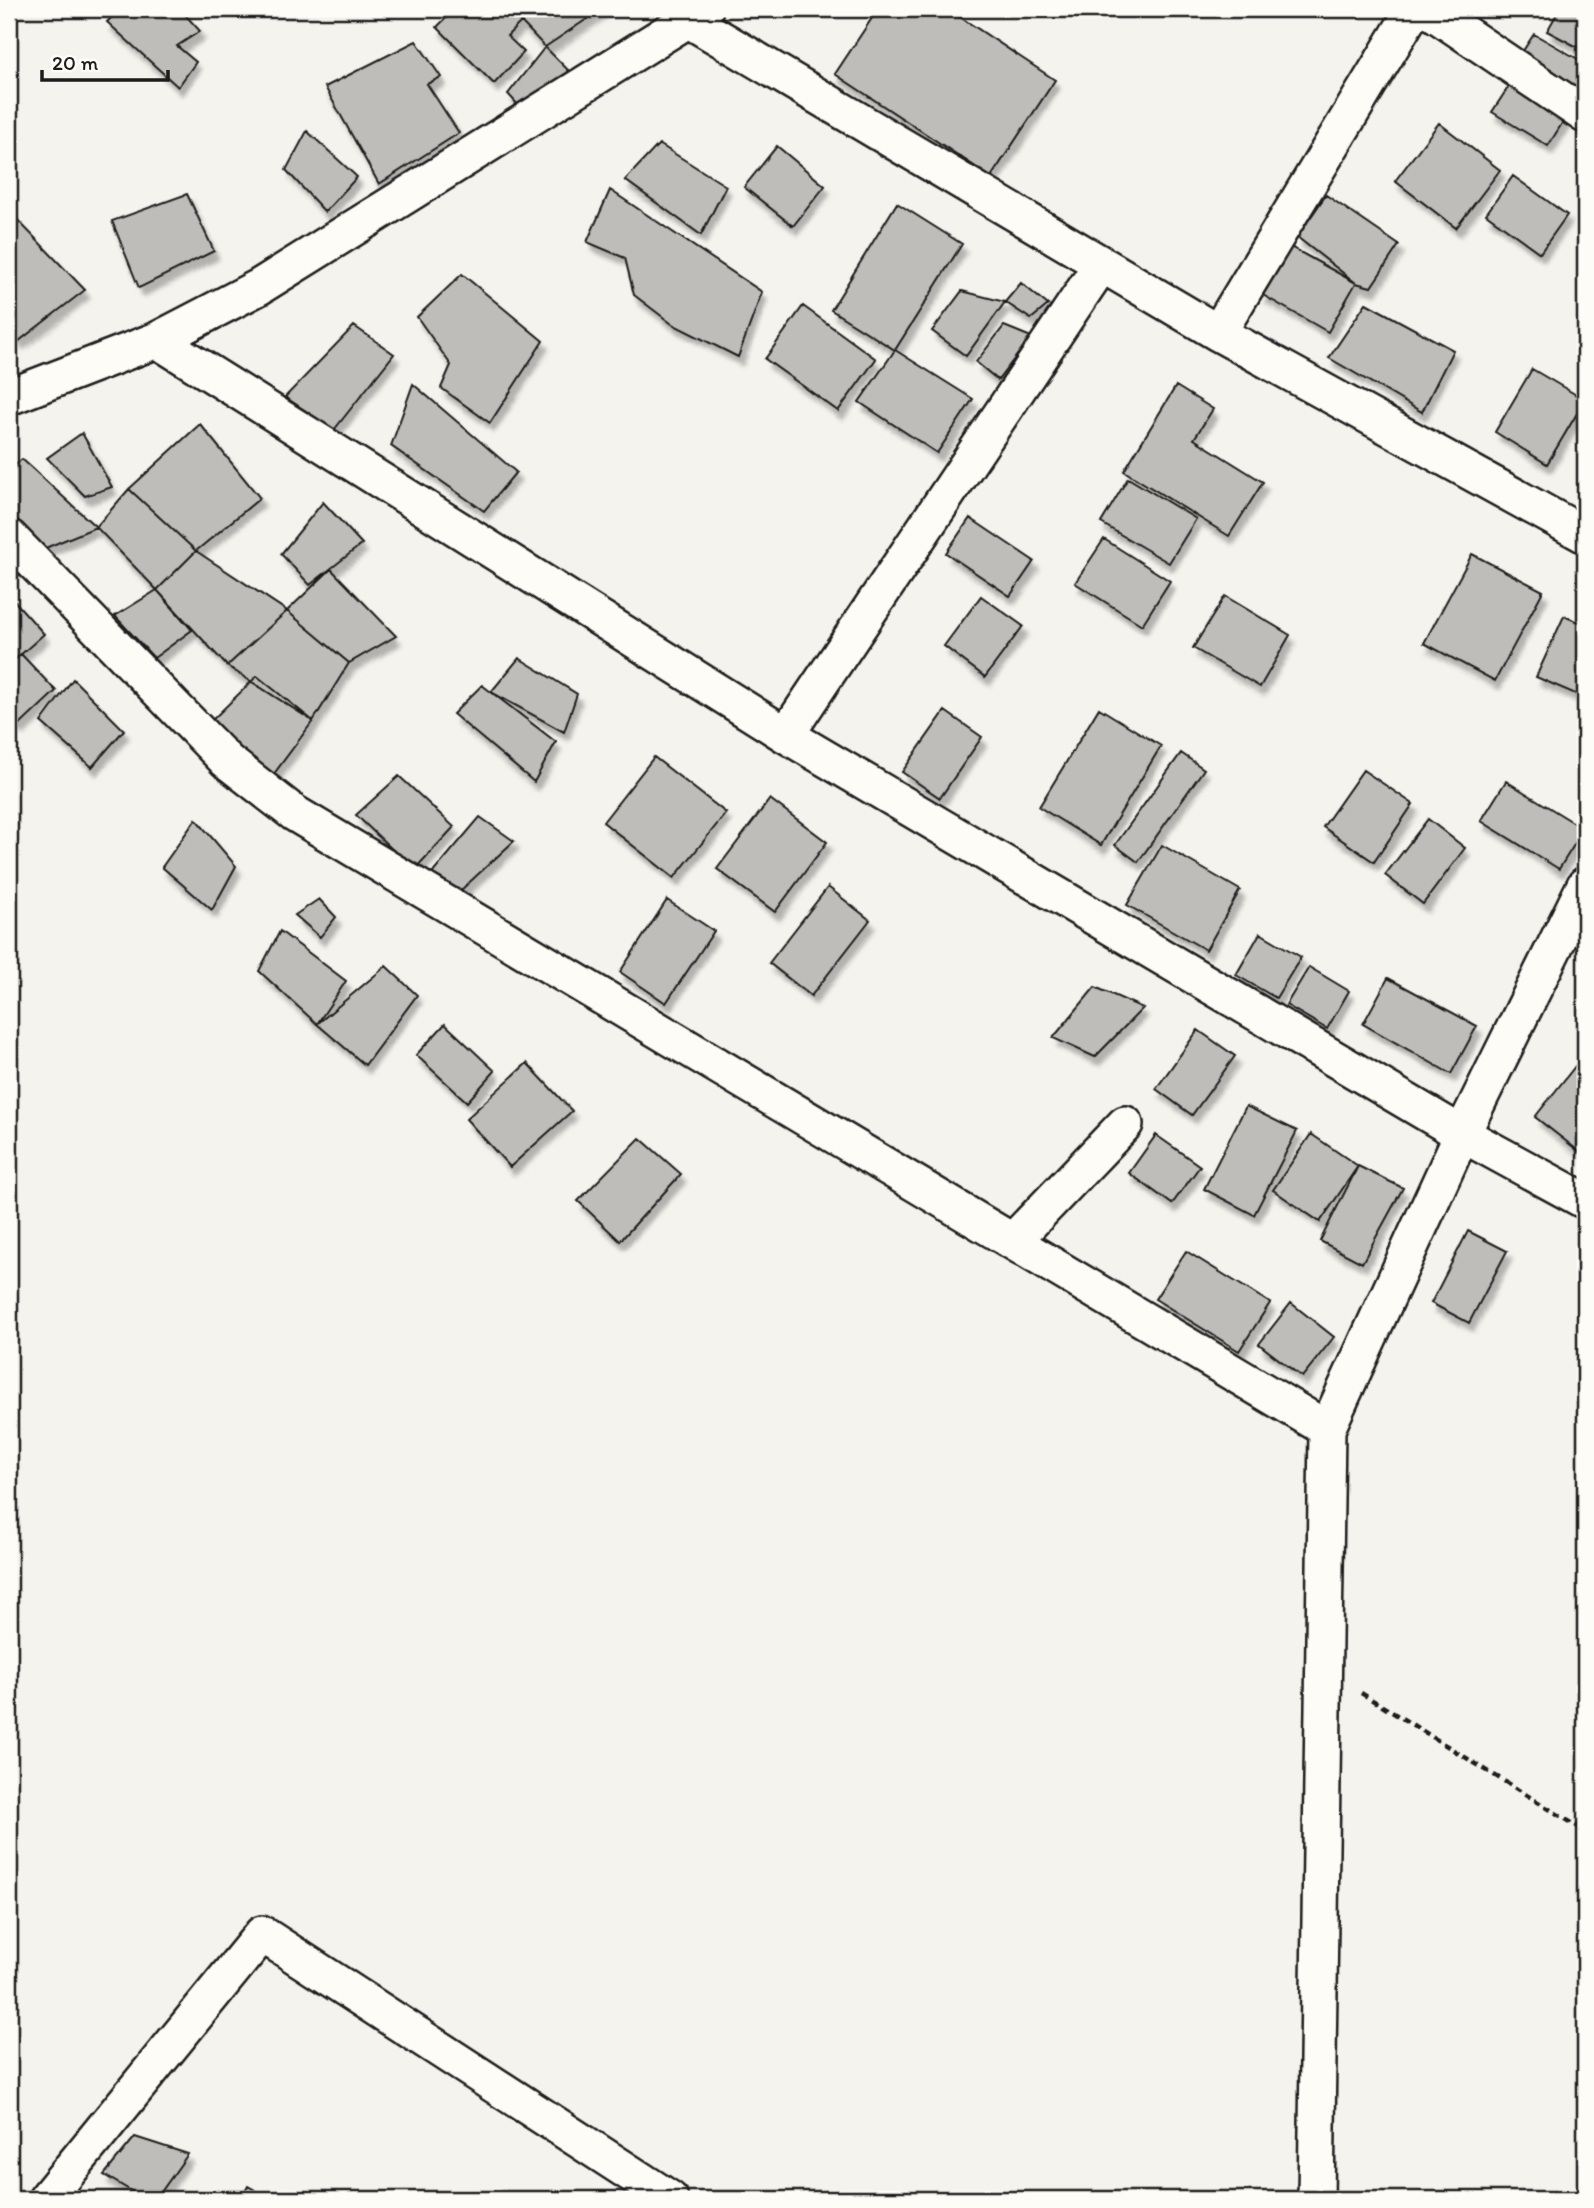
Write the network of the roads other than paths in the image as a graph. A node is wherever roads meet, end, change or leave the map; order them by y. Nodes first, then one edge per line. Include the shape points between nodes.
1 (1414, 9) edge
2 (1428, 9) edge
3 (697, 15) edge
4 (1585, 115) edge
5 (1101, 265) junction
6 (1218, 333) junction
7 (158, 340) junction
8 (9, 397) edge
9 (1585, 535) edge
10 (9, 537) edge
11 (786, 735) junction
12 (1585, 885) edge
13 (1125, 1124) dead end
14 (1462, 1134) junction
15 (1585, 1201) edge
16 (1013, 1241) junction
17 (1327, 1429) junction
18 (62, 2194) edge
19 (670, 2199) edge
20 (1316, 2199) edge

1 - 6 street
2 - 4 street
3 - 5 street
3 - 7 street via 259,287
5 - 6 street
5 - 11 street
6 - 9 street
7 - 8 street
7 - 11 street
10 - 16 street via 227,761 283,805
11 - 14 street
12 - 14 street
13 - 16 street
14 - 15 street
14 - 17 street
16 - 17 street
17 - 20 street
18 - 19 street via 262,1934

